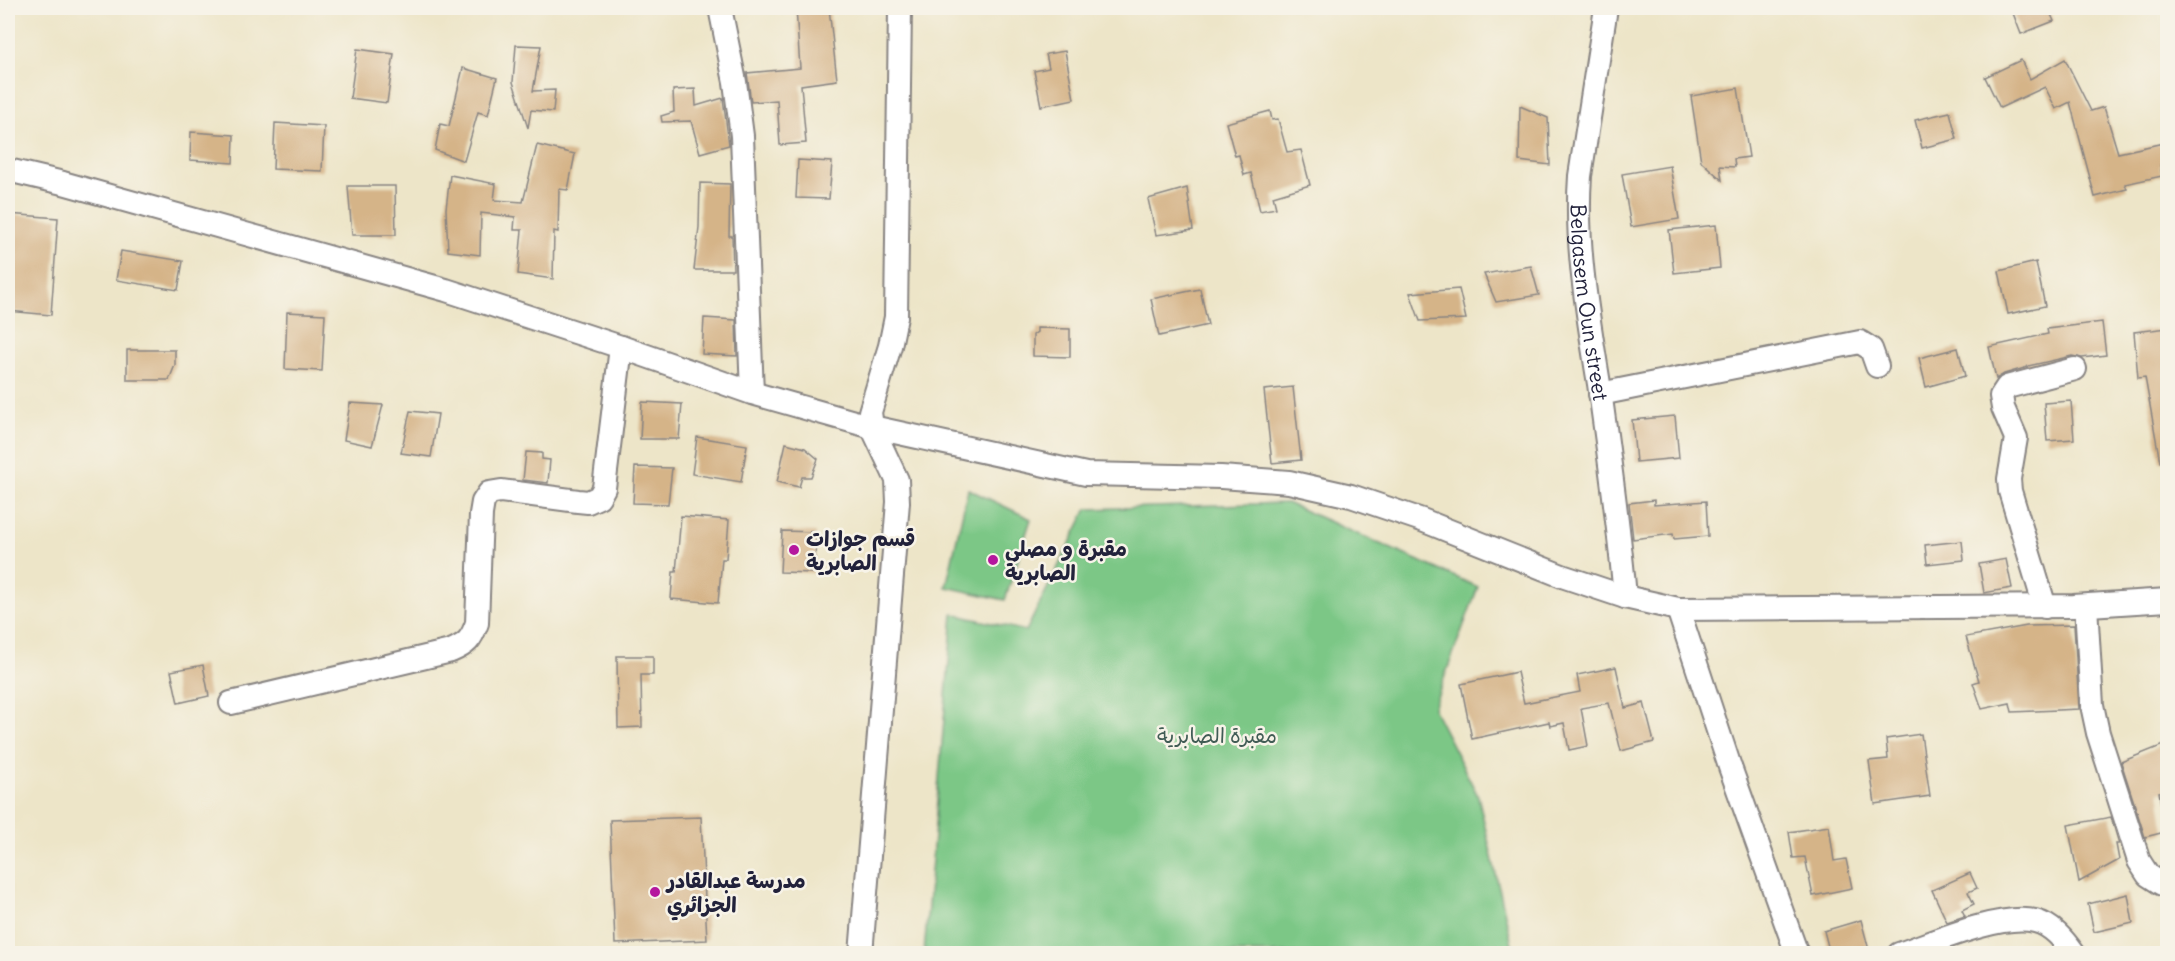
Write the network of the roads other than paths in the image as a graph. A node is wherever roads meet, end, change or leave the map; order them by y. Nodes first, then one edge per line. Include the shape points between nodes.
1 (720, 8) edge
2 (900, 8) edge
3 (1606, 8) edge
4 (8, 170) edge
5 (621, 347) junction
6 (1876, 366) dead end
7 (2075, 369) dead end
8 (752, 393) junction
9 (1600, 394) junction
10 (872, 428) junction
11 (1625, 597) junction
12 (2168, 600) edge
13 (2086, 606) junction
14 (2045, 607) junction
15 (1678, 609) junction
16 (231, 703) dead end
17 (2168, 883) edge
18 (861, 954) edge
19 (1797, 954) edge
20 (1899, 954) edge
21 (2074, 954) edge

1 - 8 street via 743,144
2 - 10 street via 896,316 870,412
3 - 9 street, Belgasem Oun street via 1578,204
4 - 5 street via 446,290
5 - 8 street
5 - 16 street via 604,488 599,498 588,502 501,490 489,493 481,513 477,623 464,645
6 - 9 street via 1871,349 1860,342
7 - 14 street via 2007,387 2001,396 2016,438 2010,491
8 - 10 street
9 - 11 street, Belgasem Oun street
10 - 11 street via 1086,474 1289,482 1351,496 1422,520
10 - 18 street via 897,480 898,502
11 - 15 street
12 - 13 street
13 - 14 street
13 - 17 street via 2092,705 2098,733 2139,861 2148,875 2162,884
14 - 15 street
15 - 19 street
20 - 21 street via 2005,920 2036,921 2056,932

